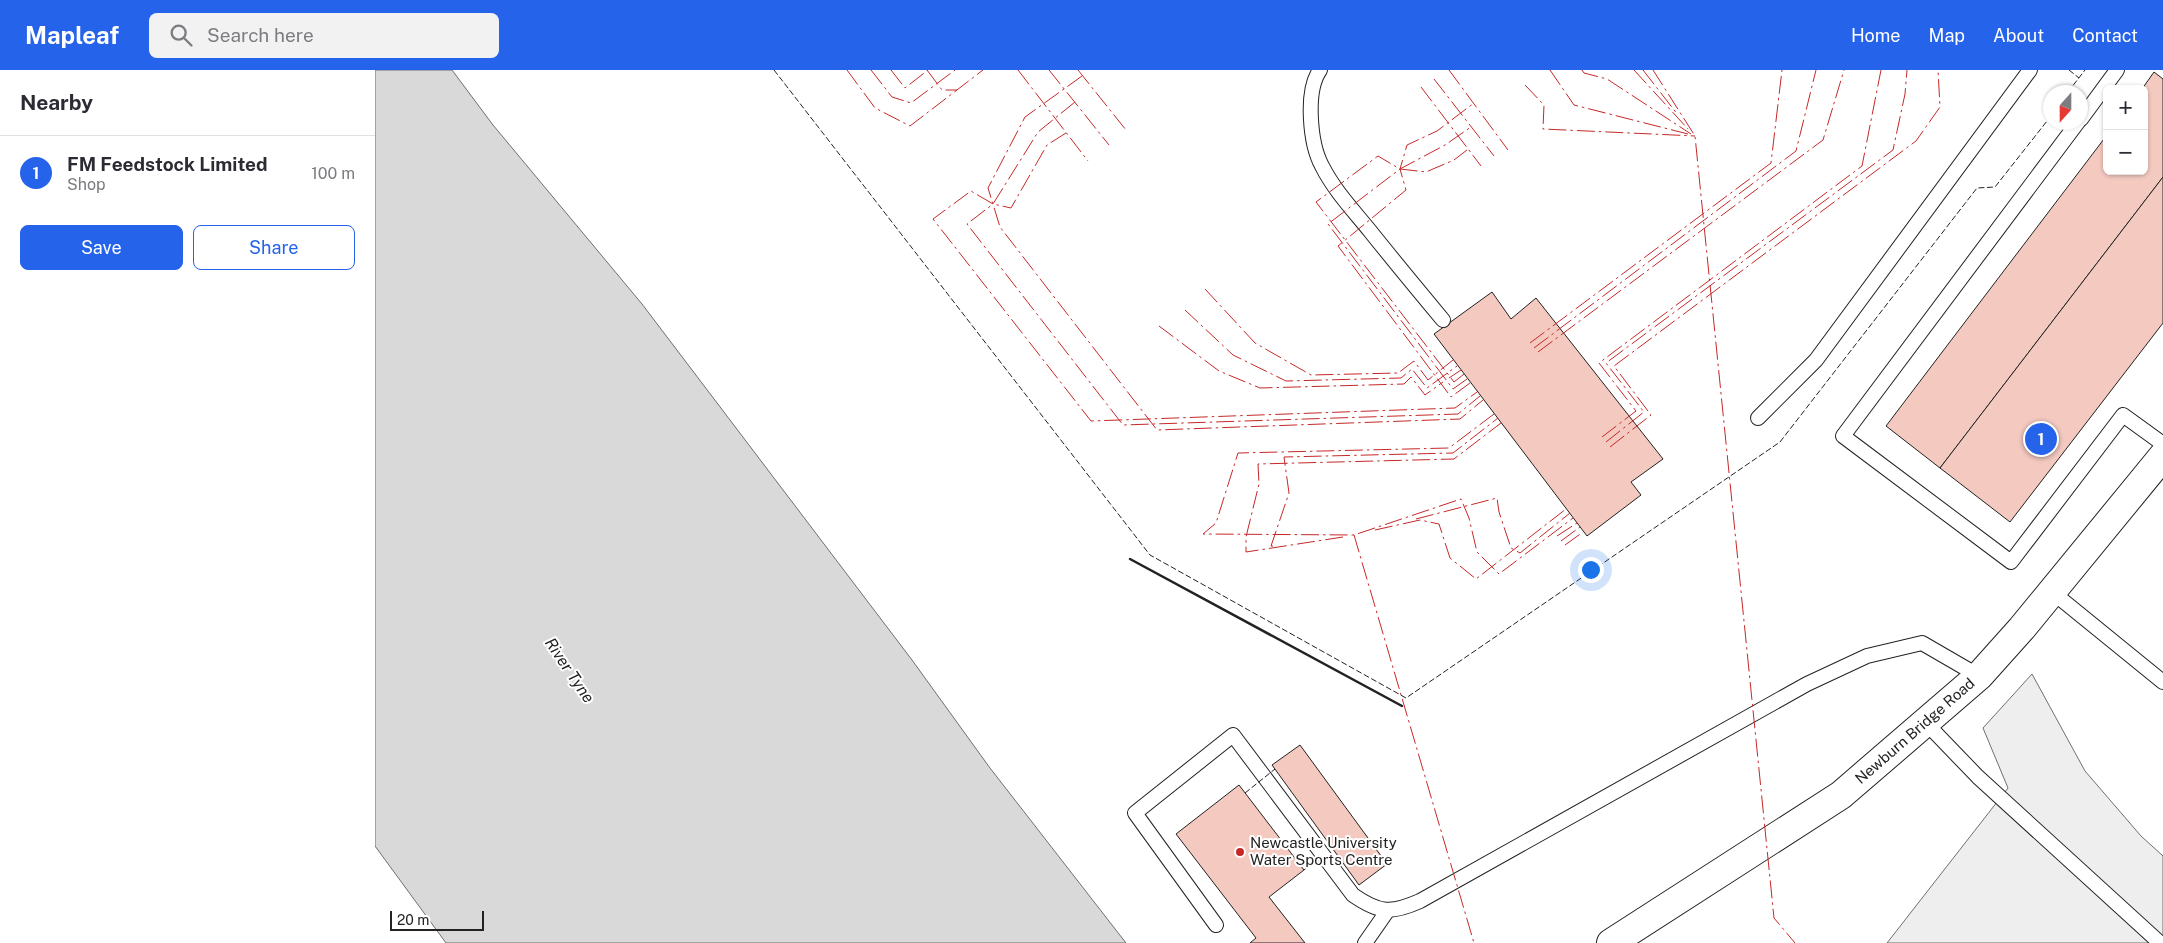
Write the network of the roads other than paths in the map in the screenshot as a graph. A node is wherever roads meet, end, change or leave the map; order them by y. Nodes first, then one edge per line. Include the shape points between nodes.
1 (1320, 70) edge
2 (2030, 70) edge
3 (2117, 70) edge
4 (2088, 109) edge
5 (2072, 130) edge
6 (1443, 320) dead end
7 (1758, 418) dead end
8 (2163, 444) edge
9 (2163, 456) edge
10 (2051, 591) junction
11 (1979, 676) junction
12 (2163, 682) edge
13 (1925, 722) junction
14 (1387, 910) junction
15 (1216, 925) dead end
16 (1365, 943) edge
17 (1611, 943) edge
18 (2161, 943) edge

1 - 6 lane via 1316,75 1311,107 1313,140 1321,165 1341,195
2 - 7 lane via 1816,360
3 - 4 lane
5 - 8 lane via 1843,436 2011,562 2123,415
9 - 10 street, Newburn Bridge Road
10 - 11 street, Newburn Bridge Road
10 - 12 lane
11 - 13 street, Newburn Bridge Road
11 - 14 lane via 1922,643 1867,656 1807,684 1420,901
13 - 17 street, Newburn Bridge Road via 1841,796
13 - 18 lane via 1978,777
14 - 15 lane via 1370,907 1353,895 1233,735 1135,812
14 - 16 lane

